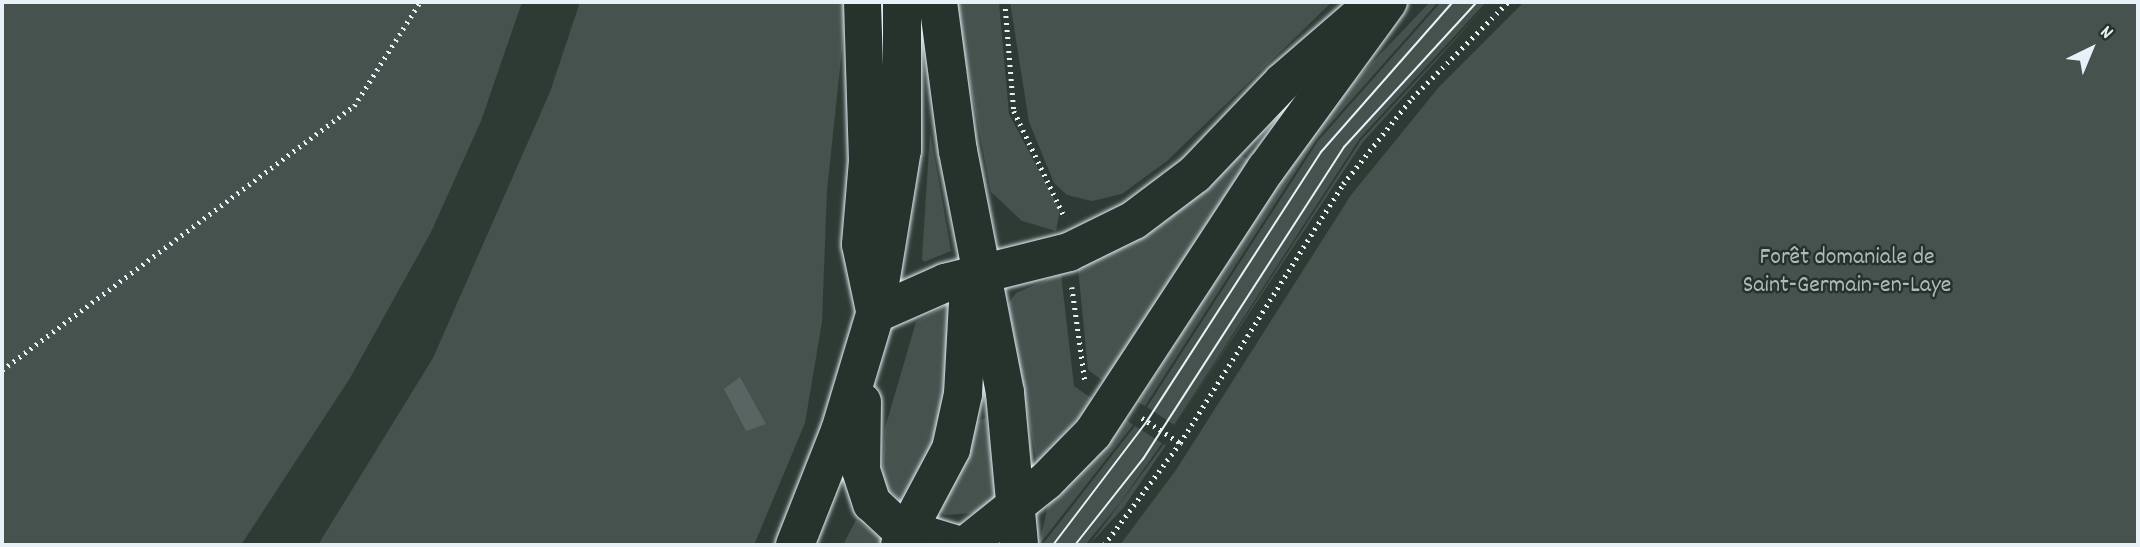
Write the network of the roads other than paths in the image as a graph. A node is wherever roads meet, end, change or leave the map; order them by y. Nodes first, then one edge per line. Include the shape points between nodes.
1 (862, 2) edge
2 (902, 2) edge
3 (938, 2) edge
4 (1376, 2) edge
5 (1388, 2) edge
6 (976, 275) junction
7 (870, 329) junction
8 (1020, 503) junction
9 (801, 538) edge
10 (905, 539) edge
11 (958, 545) edge
12 (966, 545) edge
13 (1019, 545) edge

1 - 7 lane via 867,160 860,244
2 - 7 main road via 902,141
3 - 6 main road
4 - 6 main road via 1283,82 1195,174 1134,220 1069,252
5 - 8 main road via 1266,169 1116,401
6 - 7 main road
6 - 8 main road
6 - 10 main road via 963,394 951,449
7 - 9 main road
7 - 10 main road via 861,470 879,513
8 - 12 main road
8 - 13 main road
10 - 11 main road

